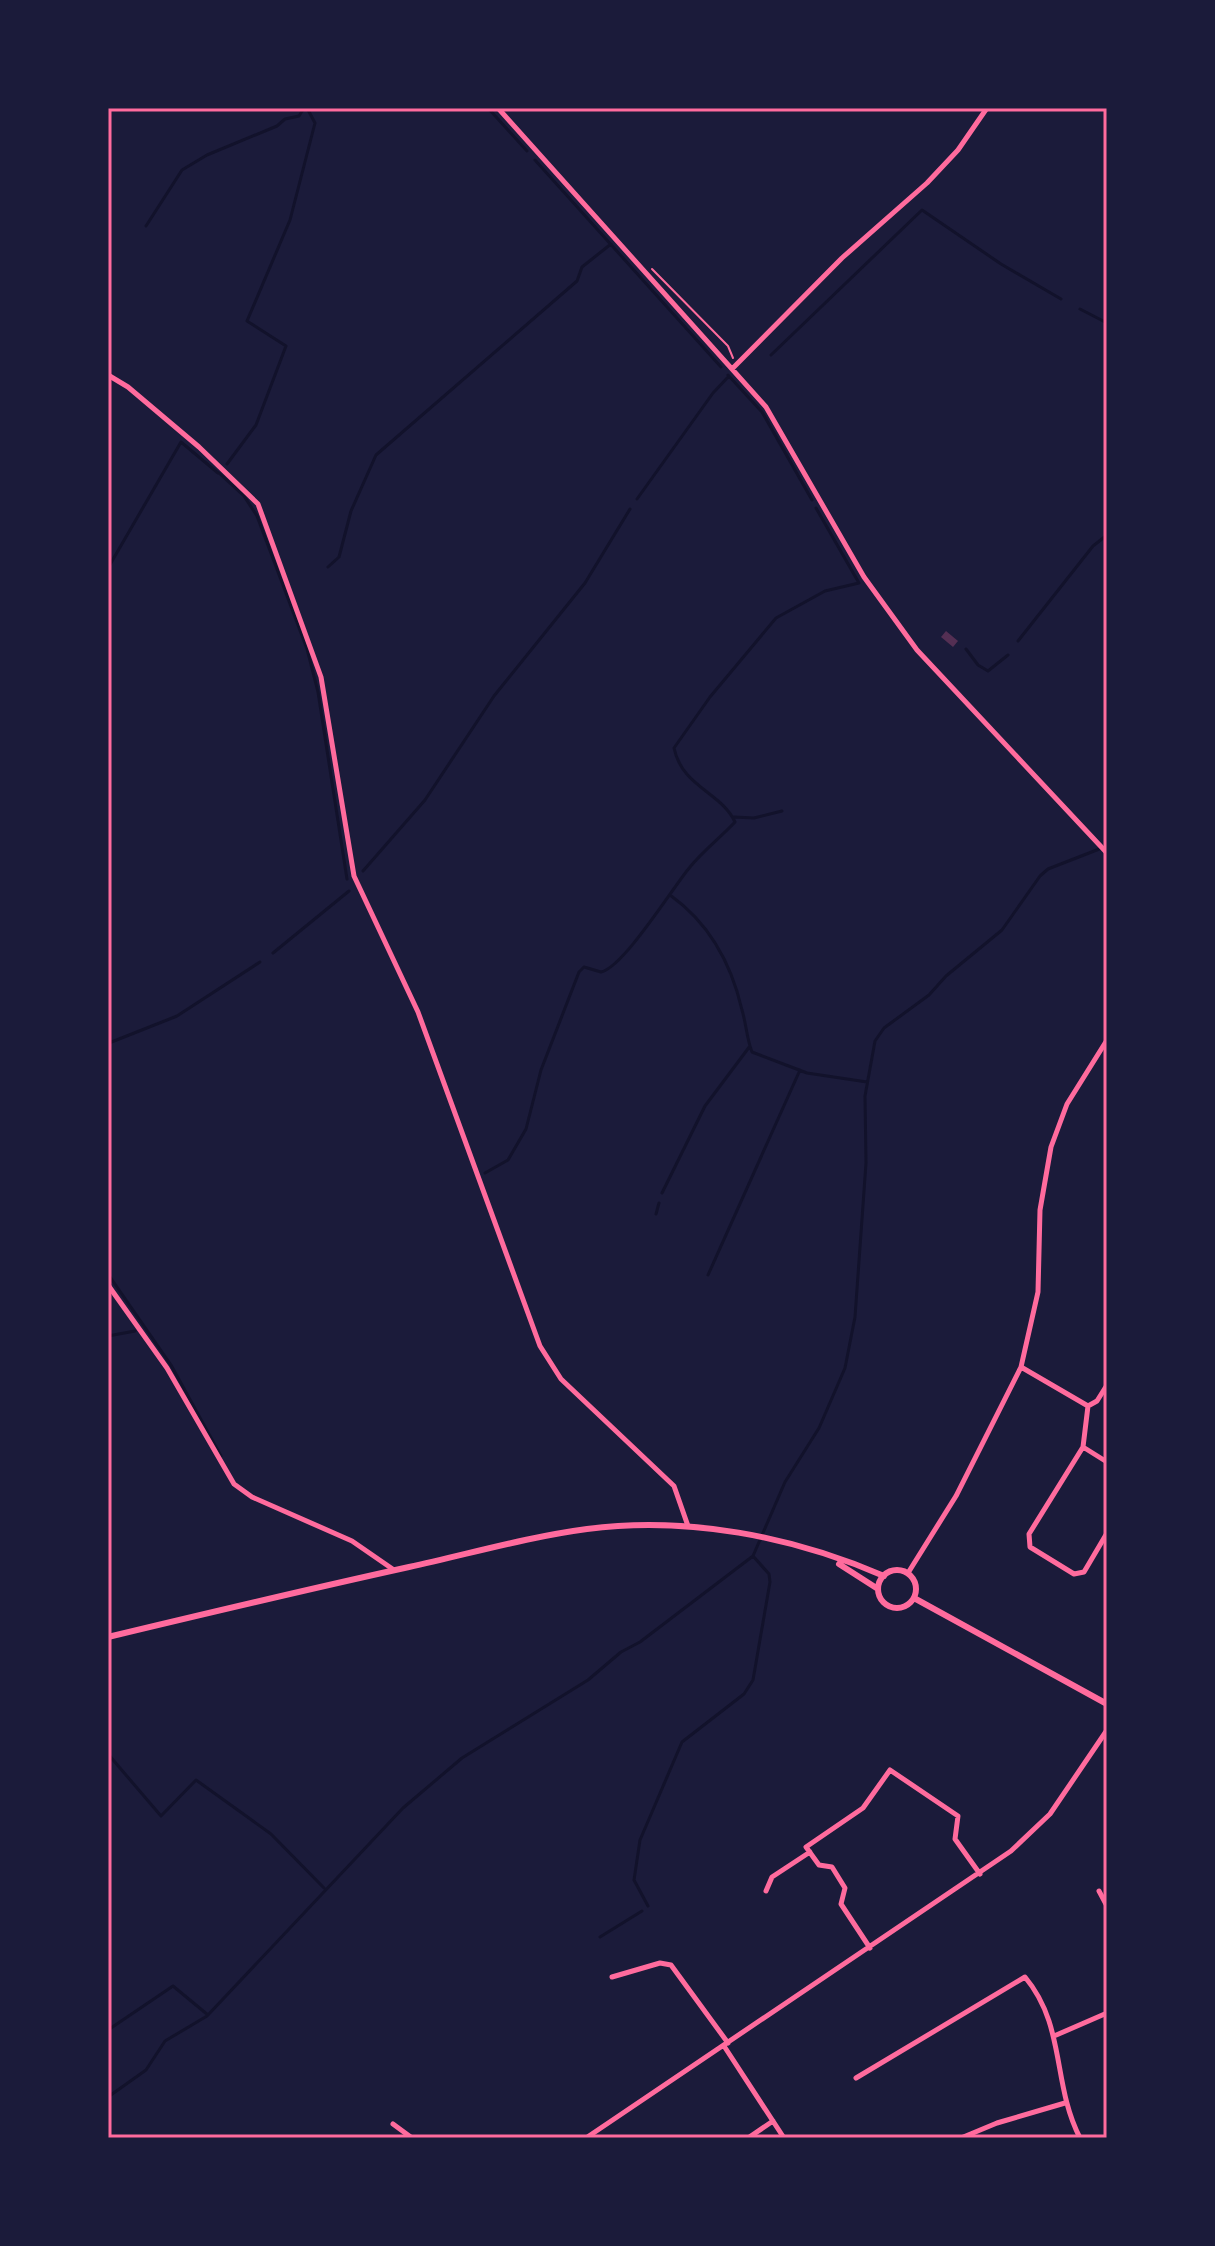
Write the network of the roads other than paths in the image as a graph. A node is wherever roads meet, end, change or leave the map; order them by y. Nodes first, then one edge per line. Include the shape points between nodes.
1 (498, 108) edge
2 (987, 108) edge
3 (732, 369) junction
4 (108, 375) edge
5 (1107, 853) edge
6 (1107, 1040) edge
7 (108, 1285) edge
8 (1021, 1367) junction
9 (1107, 1385) edge
10 (1088, 1406) junction
11 (1083, 1447) junction
12 (1107, 1462) edge
13 (688, 1526) junction
14 (1107, 1533) edge
15 (822, 1555) junction
16 (395, 1570) junction
17 (908, 1573) junction
18 (884, 1576) junction
19 (878, 1589) junction
20 (914, 1598) junction
21 (108, 1637) edge
22 (1107, 1704) edge
23 (1107, 1730) edge
24 (810, 1852) junction
25 (980, 1874) junction
26 (766, 1891) dead end
27 (1099, 1891) dead end
28 (1107, 1906) edge
29 (870, 1948) junction
30 (612, 1977) dead end
31 (1107, 2013) edge
32 (1054, 2036) junction
33 (726, 2044) junction
34 (856, 2078) dead end
35 (1065, 2103) junction
36 (773, 2121) junction
37 (393, 2124) dead end
38 (412, 2138) edge
39 (586, 2138) edge
40 (748, 2138) edge
41 (784, 2138) edge
42 (961, 2138) edge
43 (1080, 2138) edge

1 - 3 street
2 - 3 street via 927,183 842,258
3 - 5 street via 771,416 887,611 938,674
4 - 13 street via 199,447 258,504 321,677 355,881 418,1012 540,1346 561,1379 674,1486
6 - 8 street via 1067,1104 1051,1147 1040,1210 1038,1292
7 - 16 street via 167,1368 234,1484 352,1541
8 - 10 street
8 - 17 street via 956,1496
9 - 10 street
10 - 11 street
11 - 12 street
11 - 14 street via 1029,1534 1030,1547 1074,1574 1084,1572
13 - 15 street via 769,1539
13 - 16 street via 589,1529
15 - 18 street
15 - 19 street
16 - 21 street
17 - 18 street via 895,1570
17 - 20 street via 917,1589
18 - 19 street
19 - 20 street via 893,1608 909,1605
20 - 22 street
23 - 25 street via 1050,1814
24 - 25 street via 806,1847 863,1808 890,1770 958,1816 955,1839
24 - 26 street via 772,1877
24 - 29 street via 819,1865 832,1867 845,1888 841,1904
25 - 29 street
27 - 28 street
29 - 33 street
30 - 33 street via 660,1963 671,1965
31 - 32 street
32 - 34 street via 1046,2009 1025,1977
32 - 35 street
33 - 36 street
33 - 39 street
35 - 42 street
35 - 43 street
36 - 40 street
36 - 41 street
37 - 38 street

